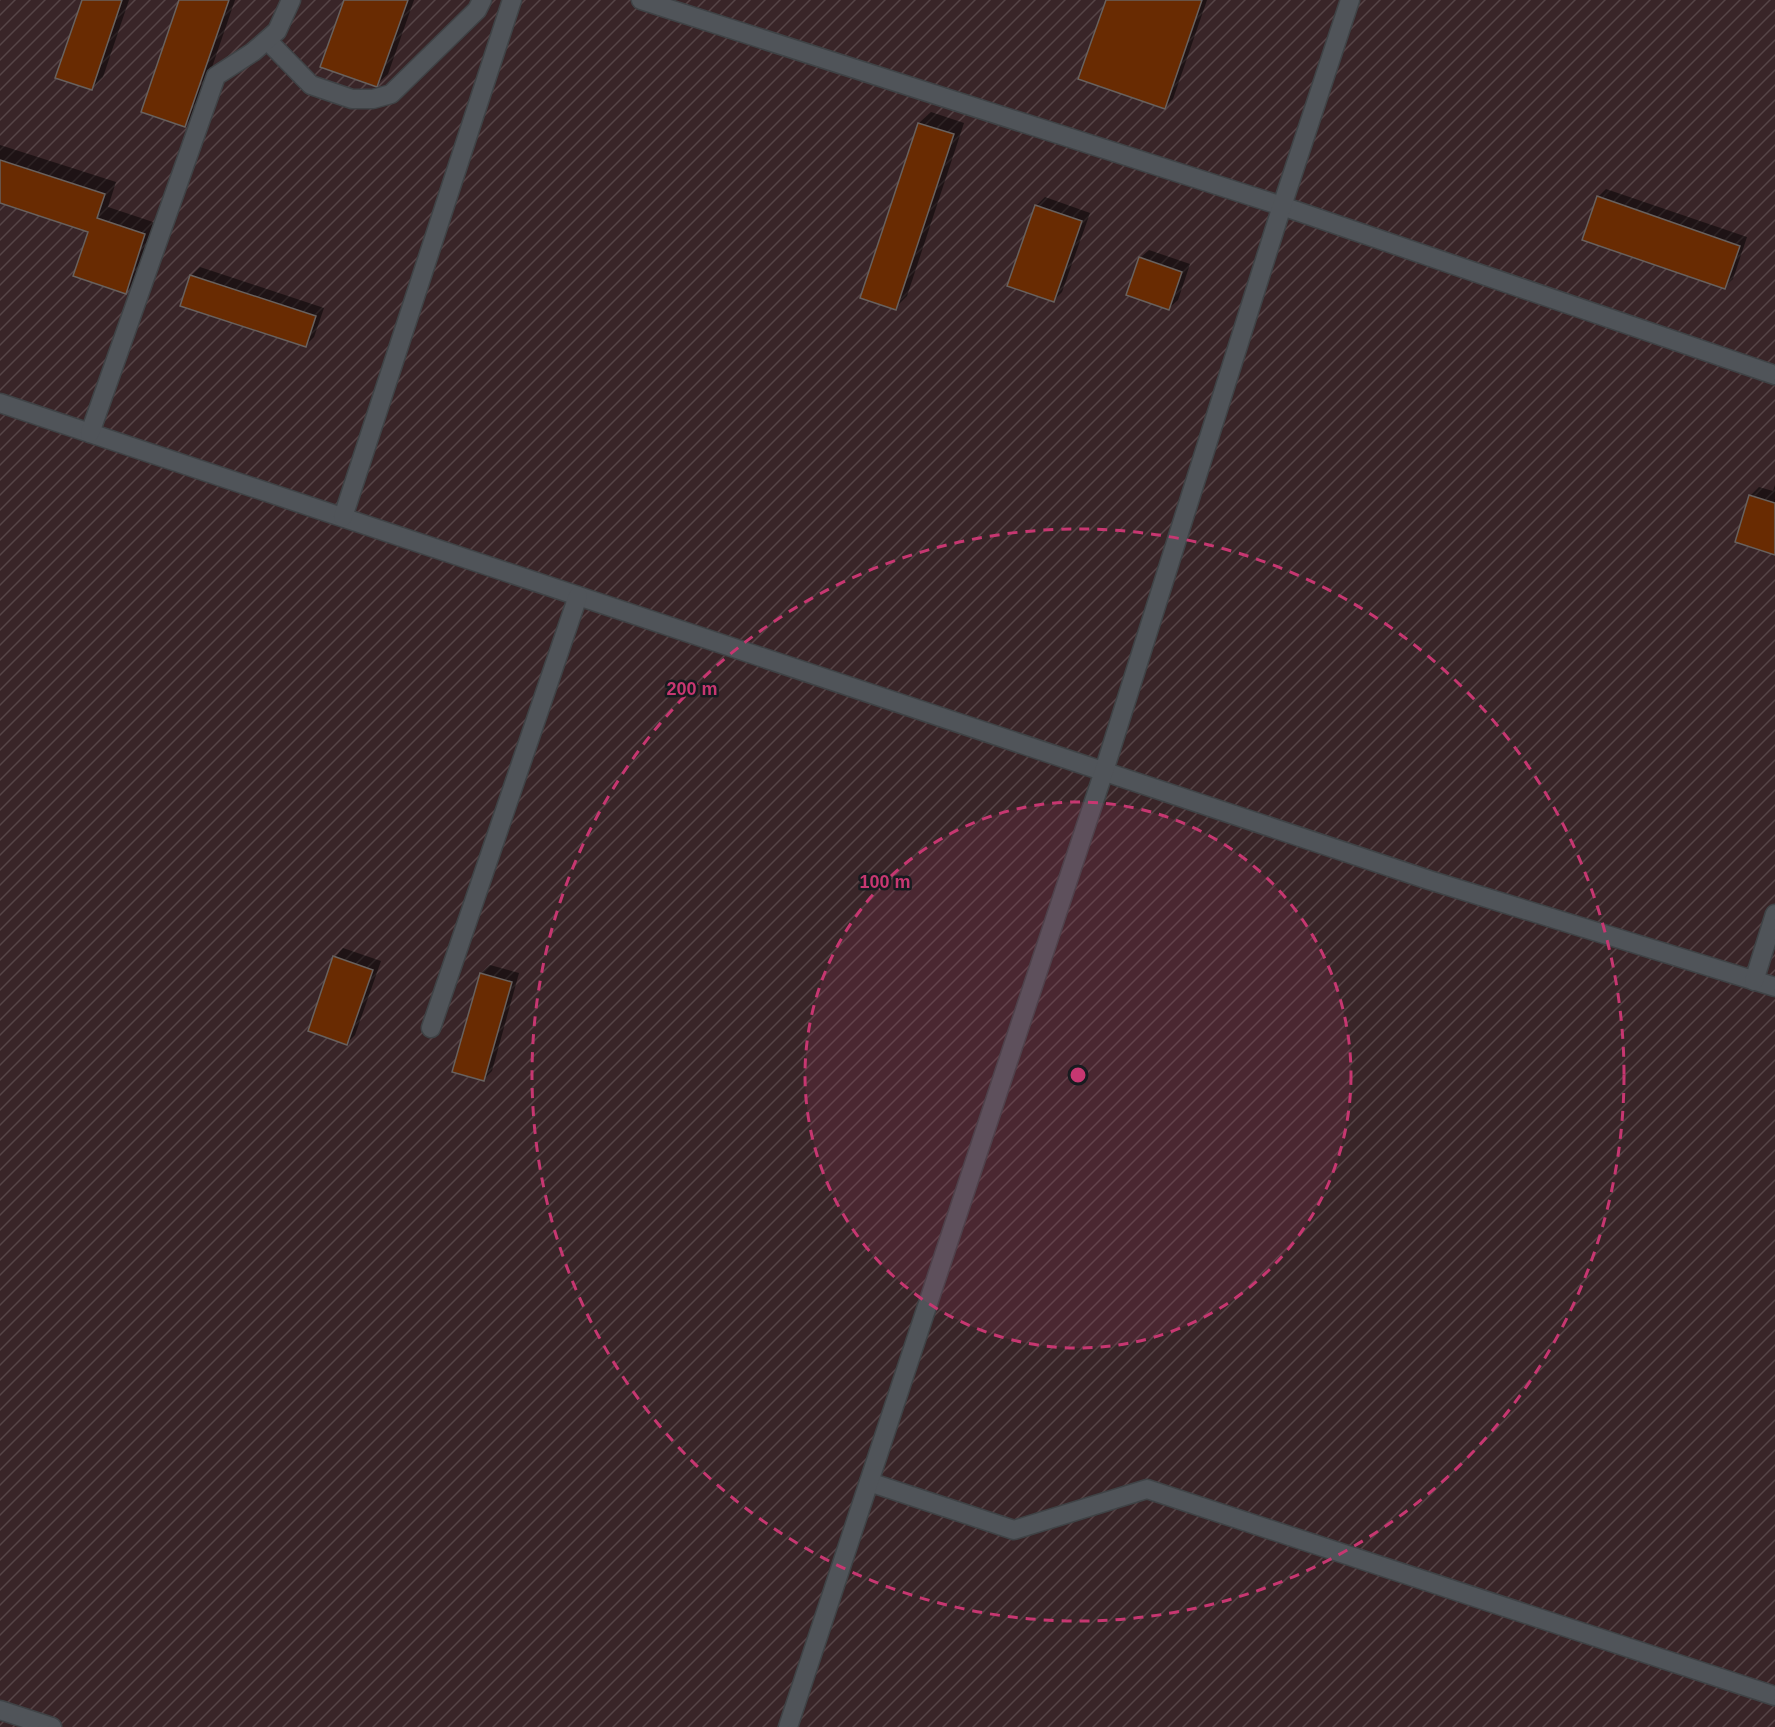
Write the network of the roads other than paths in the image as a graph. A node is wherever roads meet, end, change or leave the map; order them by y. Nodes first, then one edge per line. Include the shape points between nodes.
1 (291, 0) edge
2 (482, 0) edge
3 (512, 0) edge
4 (642, 0) edge
5 (1350, 0) edge
6 (268, 41) junction
7 (1282, 206) junction
8 (1775, 375) edge
9 (0, 403) edge
10 (90, 433) junction
11 (343, 517) junction
12 (578, 596) junction
13 (1104, 771) junction
14 (1775, 914) edge
15 (1754, 981) junction
16 (1775, 987) edge
17 (431, 1028) dead end
18 (869, 1482) junction
19 (1775, 1696) edge
20 (0, 1710) edge
21 (52, 1727) edge
22 (788, 1727) edge

1 - 6 lane via 278,31
2 - 6 lane via 477,10 391,94 373,99 352,99 311,85
3 - 11 lane
4 - 7 lane
5 - 7 lane
6 - 10 lane via 216,76
7 - 8 lane
7 - 13 lane
9 - 10 lane
10 - 11 lane
11 - 12 lane
12 - 13 lane
12 - 17 lane
13 - 15 lane via 1429,880
13 - 18 lane
14 - 15 lane
15 - 16 lane
18 - 19 lane via 1014,1530 1147,1489
18 - 22 lane
20 - 21 lane

